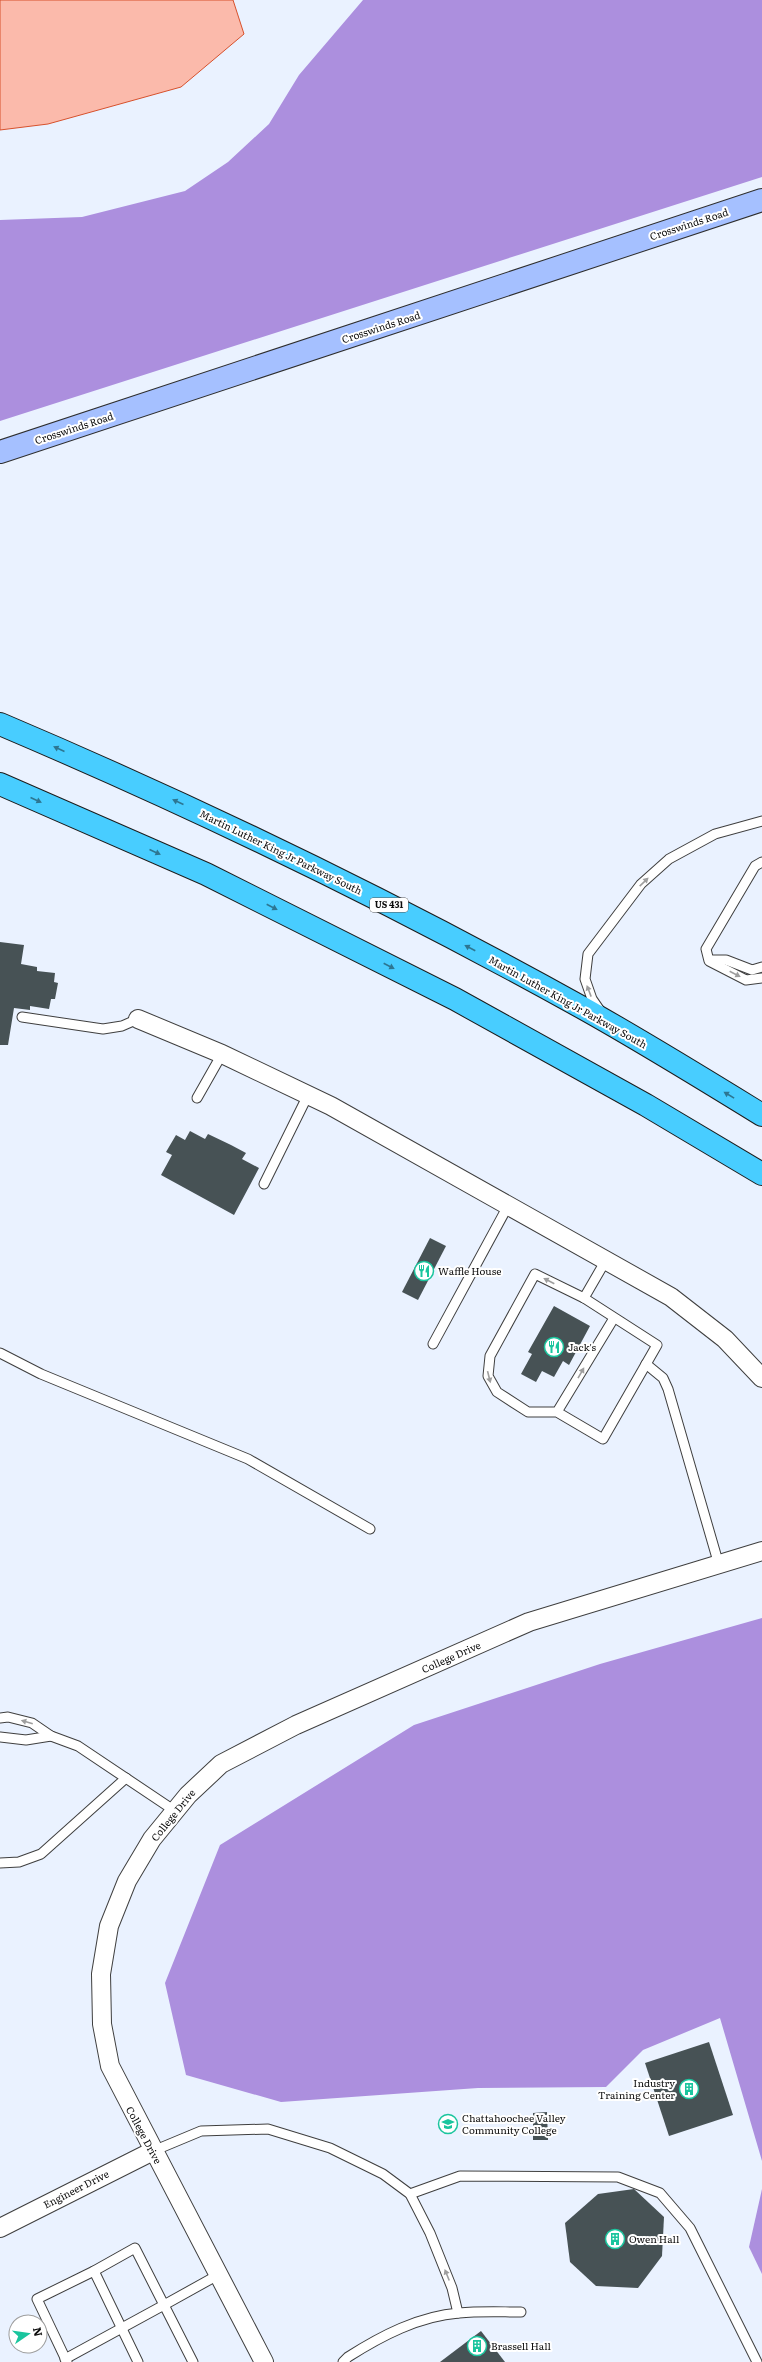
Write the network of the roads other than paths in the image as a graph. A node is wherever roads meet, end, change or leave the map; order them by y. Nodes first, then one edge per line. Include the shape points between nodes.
1 (762, 200) edge
2 (0, 452) edge
3 (0, 724) edge
4 (0, 784) edge
5 (762, 821) edge
6 (762, 862) edge
7 (709, 960) junction
8 (762, 967) edge
9 (762, 978) edge
10 (22, 1017) dead end
11 (138, 1019) joint
12 (610, 1024) junction
13 (222, 1054) junction
14 (308, 1095) junction
15 (197, 1098) dead end
16 (762, 1115) edge
17 (762, 1174) edge
18 (264, 1184) dead end
19 (508, 1204) junction
20 (606, 1260) junction
21 (584, 1298) junction
22 (614, 1318) junction
23 (433, 1344) dead end
24 (0, 1353) edge
25 (646, 1364) junction
26 (762, 1378) edge
27 (557, 1412) junction
28 (370, 1529) dead end
29 (762, 1551) edge
30 (719, 1565) junction
31 (0, 1718) edge
32 (51, 1736) junction
33 (0, 1737) edge
34 (126, 1778) junction
35 (175, 1811) junction
36 (0, 1863) edge
37 (153, 2151) junction
38 (410, 2194) junction
39 (0, 2228) edge
40 (94, 2271) junction
41 (218, 2275) junction
42 (164, 2305) junction
43 (521, 2312) dead end
44 (458, 2313) junction
45 (121, 2328) junction
46 (66, 2360) edge
47 (138, 2362) edge
48 (193, 2362) edge
49 (264, 2362) edge
50 (343, 2362) edge
51 (757, 2362) edge

1 - 2 street, Crosswinds Road
12 -> 3 highway, Martin Luther King Jr Parkway South / US 431 via 412,917 227,824
4 -> 17 highway via 206,874 455,999 646,1105
12 -> 5 lane via 592,999 585,979 588,954 641,884 669,859 715,834
6 - 7 lane via 755,866 706,949
7 - 8 lane via 726,960 752,970
7 -> 9 lane via 746,980
10 - 11 lane via 103,1029 114,1028
11 - 13 street
16 -> 12 highway, Martin Luther King Jr Parkway South / US 431
13 - 14 street
13 - 15 lane
14 - 18 lane
14 - 19 street
19 - 20 street
19 - 23 lane
20 - 21 lane
20 - 26 street via 671,1297 700,1318 725,1339
21 - 22 lane
21 -> 27 lane via 535,1274 488,1363 488,1376 497,1392 528,1412
22 - 25 lane via 657,1345
27 -> 22 lane
24 - 28 lane via 41,1374 248,1459
25 - 27 lane via 603,1439
25 - 30 lane via 663,1378 668,1389
29 - 30 street, College Drive
30 - 35 street, College Drive via 529,1622 296,1725 221,1764
32 -> 31 lane via 32,1723 8,1717
32 - 33 lane via 26,1740
32 - 34 lane via 78,1746
34 - 35 lane
34 - 36 lane via 41,1854 19,1862
35 - 37 street, College Drive via 152,1839 127,1881 109,1926 101,1974 102,2024 110,2066
37 - 38 lane via 201,2131 268,2129 330,2148 383,2174
37 - 39 street, Engineer Drive
37 - 41 street, College Drive
44 -> 38 lane via 452,2288 430,2233
38 - 51 lane via 460,2176 618,2177 660,2193 690,2228
40 - 42 lane via 135,2248
40 - 45 lane
40 - 46 lane via 37,2299
41 - 42 lane
41 - 49 street, College Drive
42 - 45 lane
42 - 48 lane
43 - 44 lane
44 - 50 lane via 423,2321 383,2335
45 - 46 lane
45 - 47 lane

